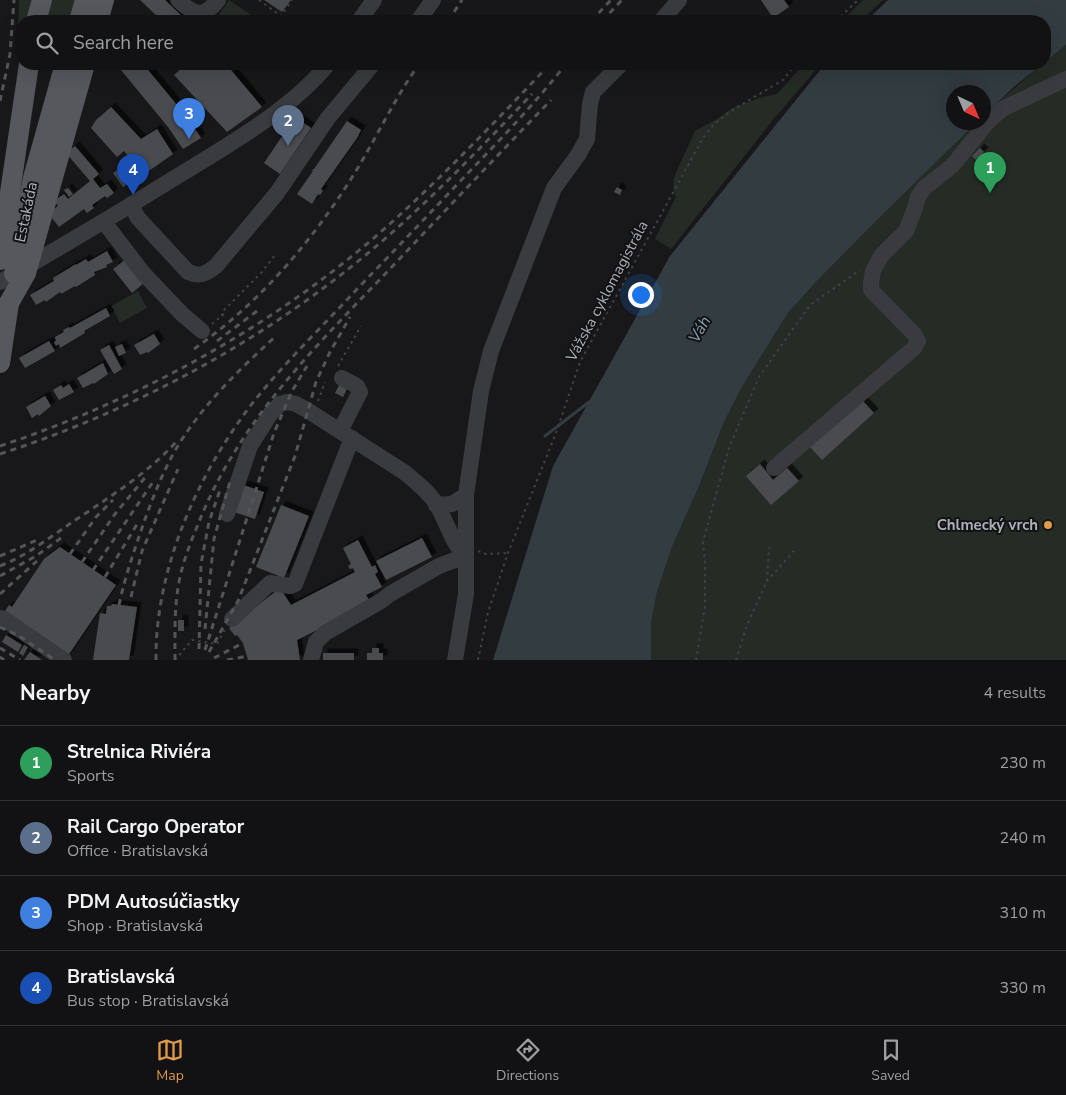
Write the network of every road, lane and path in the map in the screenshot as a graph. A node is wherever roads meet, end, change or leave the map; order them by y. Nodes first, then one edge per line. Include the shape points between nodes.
1 (38, 0) edge
2 (42, 0) edge
3 (85, 0) edge
4 (104, 0) edge
5 (178, 0) edge
6 (218, 0) edge
7 (259, 0) edge
8 (292, 0) edge
9 (374, 0) edge
10 (433, 0) edge
11 (679, 0) edge
12 (858, 0) edge
13 (37, 15) edge
14 (38, 15) edge
15 (81, 15) edge
16 (100, 15) edge
17 (280, 15) edge
18 (282, 15) edge
19 (363, 15) edge
20 (422, 15) edge
21 (665, 15) edge
22 (842, 15) edge
23 (29, 70) edge
24 (63, 70) edge
25 (83, 70) edge
26 (322, 70) edge
27 (368, 70) edge
28 (615, 70) edge
29 (791, 70) edge
30 (1066, 79) edge
31 (131, 205) junction
32 (104, 222) junction
33 (275, 256) dead end
34 (881, 256) junction
35 (0, 260) edge
36 (0, 282) edge
37 (9, 303) junction
38 (222, 316) dead end
39 (360, 326) dead end
40 (202, 331) dead end
41 (343, 355) dead end
42 (0, 363) edge
43 (342, 378) dead end
44 (326, 382) dead end
45 (314, 414) junction
46 (346, 434) junction
47 (774, 468) dead end
48 (466, 495) junction
49 (436, 504) junction
50 (227, 514) dead end
51 (769, 547) dead end
52 (466, 551) junction
53 (794, 551) dead end
54 (508, 553) junction
55 (767, 581) junction
56 (0, 618) edge
57 (232, 619) joint
58 (64, 660) edge
59 (175, 660) edge
60 (311, 660) edge
61 (455, 660) edge
62 (478, 660) edge
63 (696, 660) edge
64 (736, 660) edge

1 - 13 main road
2 - 14 main road
3 - 15 main road
4 - 16 main road
5 - 6 street via 197,13 212,8
7 - 17 path
8 - 18 path
9 - 19 street
10 - 20 street
11 - 21 street
12 - 22 path
23 - 35 main road, Estakáda
24 - 37 main road, Estakáda, bridge via 33,178
25 - 37 main road, bridge via 26,273
26 - 31 street via 288,103 231,144
27 - 31 street via 328,118 277,193 210,272 198,275 188,272 138,218
28 - 48 street via 593,92 586,139 554,188 491,351 481,391
29 - 54 path, Vážska cyklomagistrála via 783,80 714,124 703,138 580,362 556,433
30 - 34 street via 1002,109 987,123 952,166 924,188 906,231
31 - 32 street
32 - 36 street
32 - 40 street via 142,273
33 - 38 path via 222,312
34 - 47 street via 873,271 871,290 918,341 906,356
34 - 63 path via 810,304 759,378 729,448 703,541 705,606
37 - 42 main road, Estakáda
39 - 41 path
43 - 46 street via 358,386 360,392
44 - 45 path
45 - 46 street
45 - 50 street via 287,402 270,413 250,446
46 - 49 street via 410,477
46 - 57 street via 295,584 270,583
48 - 49 street via 452,504
48 - 52 street
49 - 52 street via 458,548
51 - 55 path
52 - 54 path
52 - 60 street via 325,633 316,642
52 - 61 street via 466,594
53 - 55 path
54 - 62 path, Vážska cyklomagistrála via 488,612
55 - 64 path via 747,625
56 - 58 street
57 - 59 path via 217,644 192,640

